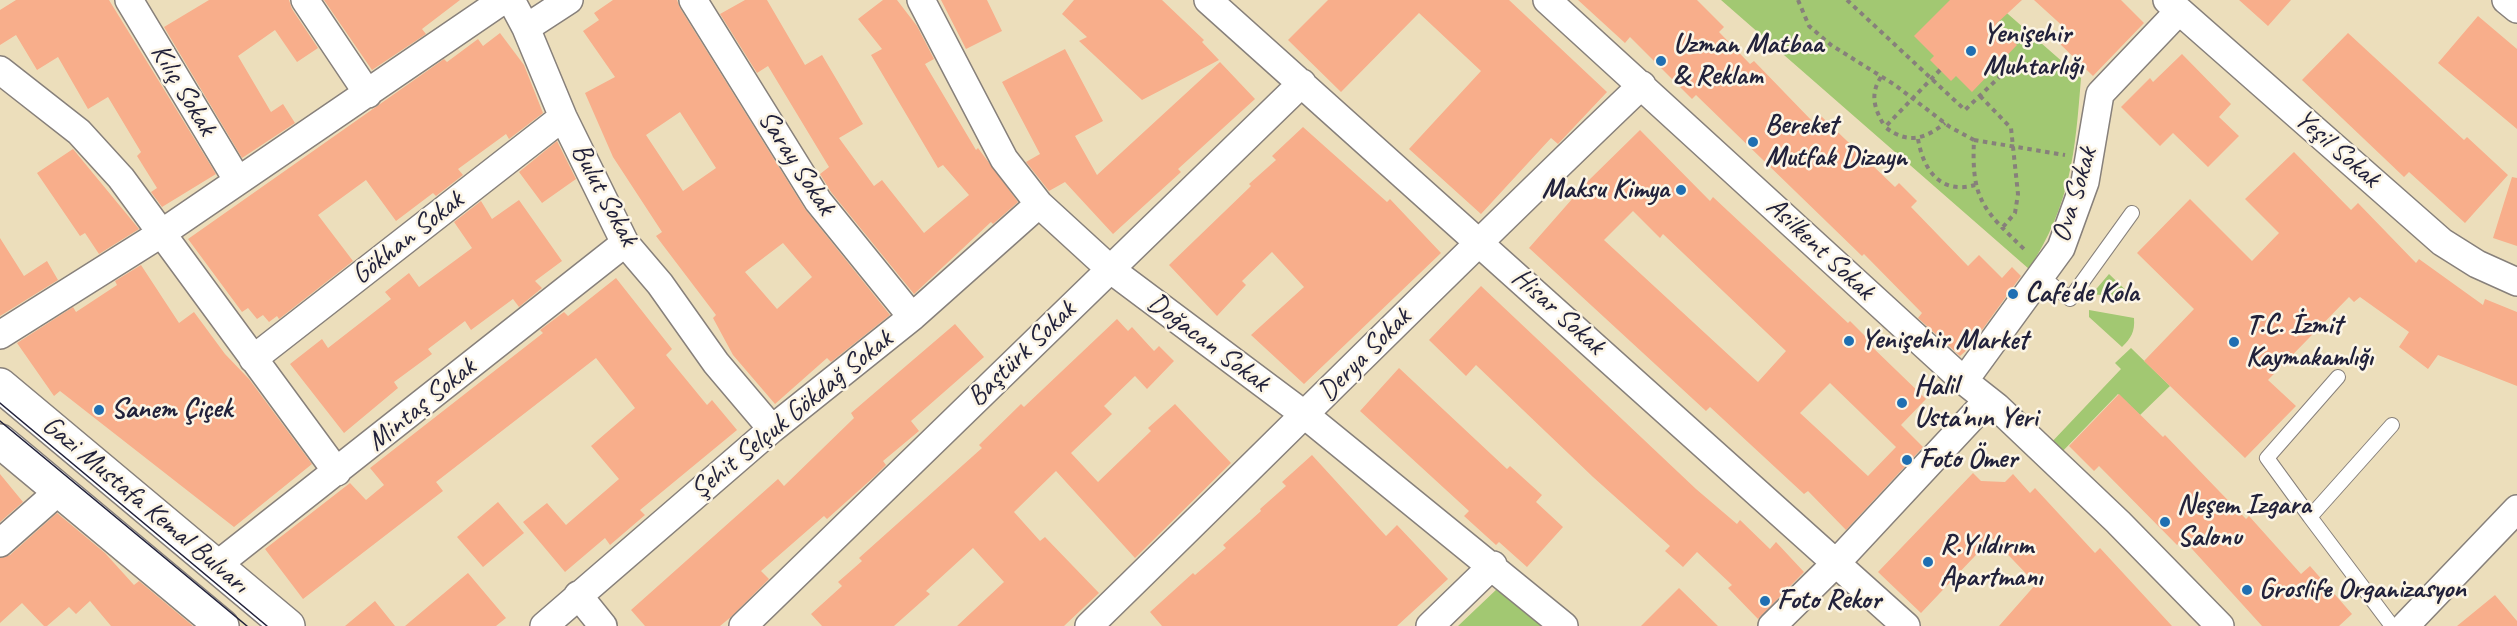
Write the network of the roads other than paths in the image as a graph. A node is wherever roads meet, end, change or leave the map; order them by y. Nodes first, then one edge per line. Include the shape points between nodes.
1 (129, 0) edge
2 (305, 0) edge
3 (502, 0) edge
4 (511, 0) edge
5 (569, 0) edge
6 (693, 0) edge
7 (921, 0) edge
8 (1208, 0) edge
9 (1547, 0) edge
10 (2506, 0) edge
11 (2173, 5) edge
12 (2517, 9) edge
13 (526, 28) junction
14 (0, 70) edge
15 (1302, 83) junction
16 (1642, 85) junction
17 (368, 94) junction
18 (563, 117) junction
19 (238, 180) junction
20 (1040, 204) junction
21 (2132, 213) dead end
22 (162, 233) junction
23 (1478, 241) junction
24 (625, 243) junction
25 (1110, 269) junction
26 (2044, 274) junction
27 (2517, 282) edge
28 (912, 317) junction
29 (0, 335) edge
30 (253, 359) junction
31 (2338, 377) dead end
32 (1964, 381) junction
33 (0, 385) edge
34 (1988, 400) junction
35 (1305, 416) junction
36 (2392, 425) dead end
37 (772, 429) junction
38 (0, 441) edge
39 (337, 472) junction
40 (60, 490) junction
41 (2517, 509) edge
42 (2310, 517) junction
43 (0, 543) edge
44 (1837, 562) junction
45 (217, 565) junction
46 (1492, 565) junction
47 (578, 595) junction
48 (222, 626) edge
49 (288, 626) edge
50 (544, 626) edge
51 (603, 626) edge
52 (743, 626) edge
53 (1089, 626) edge
54 (1430, 626) edge
55 (1564, 626) edge
56 (1772, 626) edge
57 (1906, 626) edge
58 (2220, 626) edge
59 (2392, 626) edge
60 (2405, 626) edge

1 - 19 street, Kılıç Sokak
2 - 17 street
3 - 17 street
4 - 13 street, Bulut Sokak
5 - 13 street
6 - 28 street, Saray Sokak via 819,201
7 - 20 street, Doğacan Sokak via 1004,159
8 - 15 street, Hisar Sokak
9 - 16 street, Asilkent Sokak
10 - 12 street
11 - 26 street, Ova Sokak via 2100,93 2089,160 2074,215 2061,248
11 - 27 street, Yeşil Sokak via 2442,242
13 - 18 street, Bulut Sokak
14 - 22 street via 79,132 121,178
15 - 23 street, Hisar Sokak
15 - 25 street, Baştürk Sokak
16 - 23 street, Derya Sokak
16 - 32 street, Asilkent Sokak
17 - 19 street
18 - 24 street, Bulut Sokak
18 - 30 street, Gökhan Sokak
19 - 22 street
20 - 25 street, Doğacan Sokak
20 - 28 street, Şehit Selçuk Gökdağ Sokak
21 - 26 lane via 2070,299
22 - 29 street
22 - 30 street
23 - 35 street, Derya Sokak
23 - 44 street, Hisar Sokak
24 - 37 street, Bulut Sokak via 660,284 716,363
24 - 39 street, Mintaş Sokak
25 - 35 street, Doğacan Sokak
25 - 52 street, Baştürk Sokak
26 - 32 street, Ova Sokak
28 - 37 street, Şehit Selçuk Gökdağ Sokak
30 - 39 street
31 - 42 lane via 2267,458
32 - 34 street, Asilkent Sokak
33 - 45 main road, Gazi Mustafa Kemal Bulvarı
34 - 44 street
34 - 58 street, Asilkent Sokak
35 - 46 street, Doğacan Sokak
35 - 53 street, Derya Sokak
36 - 42 lane
37 - 47 street, Şehit Selçuk Gökdağ Sokak
38 - 40 main road, Gazi Mustafa Kemal Bulvarı
39 - 45 street, Mintaş Sokak
40 - 43 street
40 - 48 main road, Gazi Mustafa Kemal Bulvarı
41 - 60 street
42 - 59 lane
44 - 56 street
44 - 57 street, Hisar Sokak
45 - 49 main road, Gazi Mustafa Kemal Bulvarı
46 - 54 street
46 - 55 street, Doğacan Sokak
47 - 50 street, Şehit Selçuk Gökdağ Sokak
47 - 51 street

